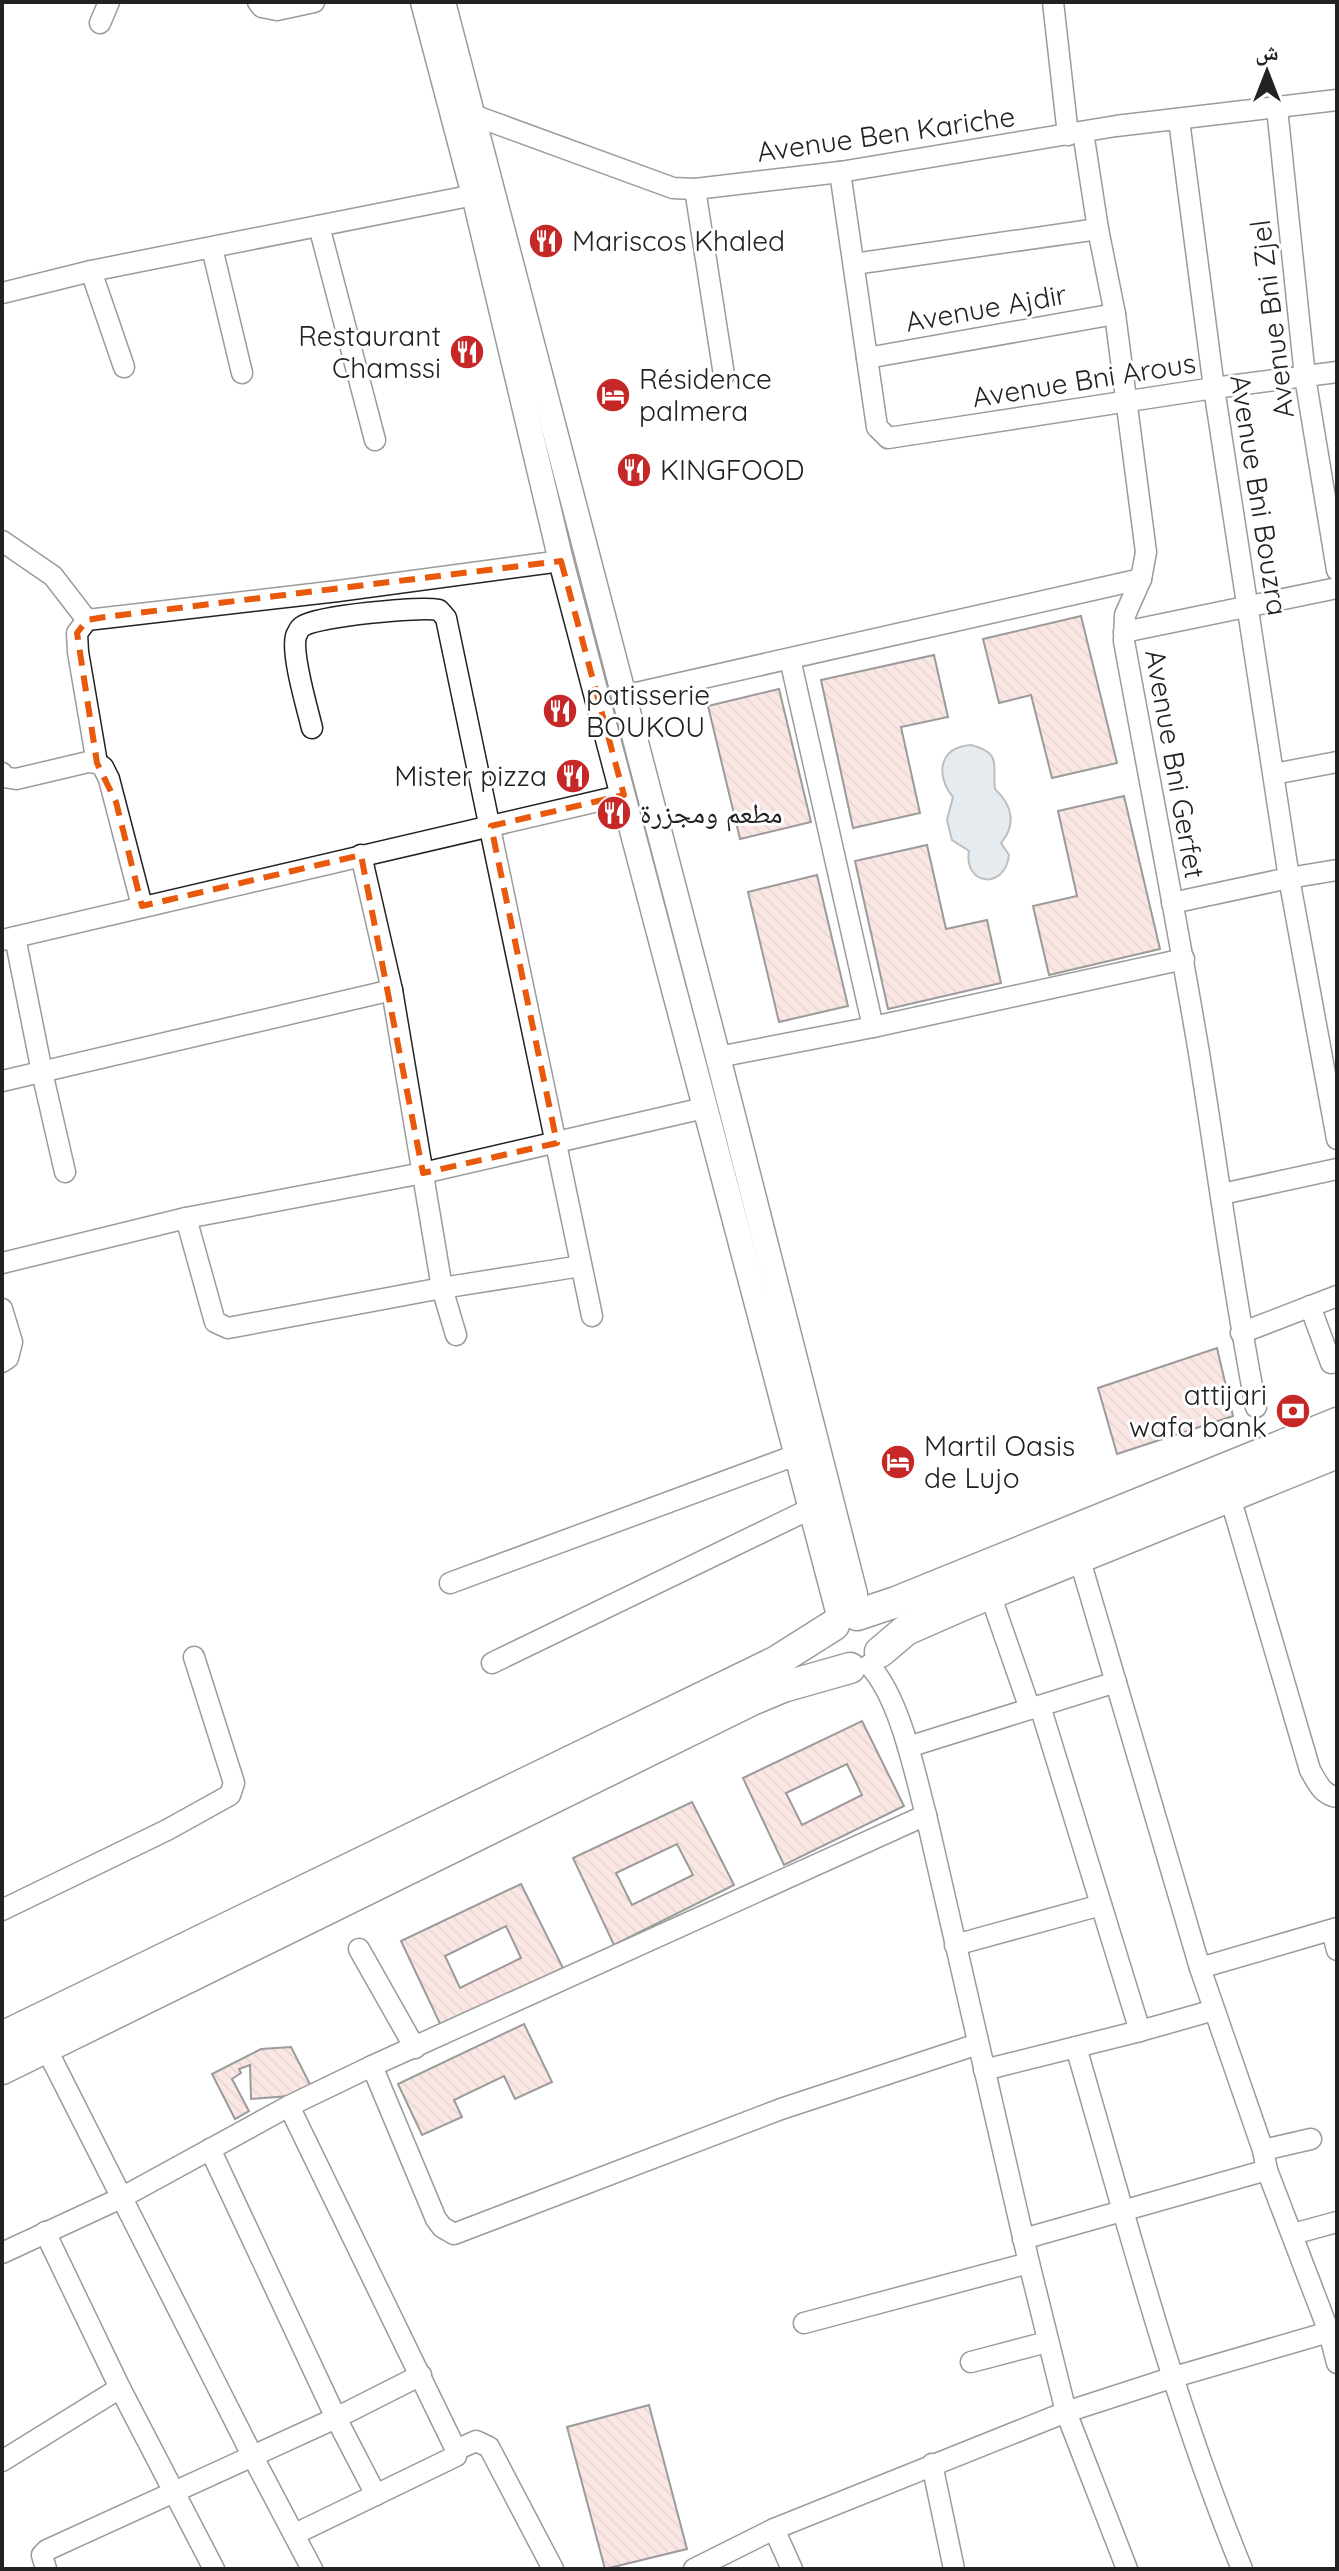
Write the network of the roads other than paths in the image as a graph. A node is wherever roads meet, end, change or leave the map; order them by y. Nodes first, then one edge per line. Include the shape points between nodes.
1 (109, 2) edge
2 (258, 2) edge
3 (314, 2) edge
4 (423, 2) edge
5 (443, 2) edge
6 (1053, 2) edge
7 (100, 23) dead end
8 (1337, 100) edge
9 (1277, 108) junction
10 (464, 117) junction
11 (1179, 120) junction
12 (1075, 134) junction
13 (840, 172) junction
14 (695, 189) junction
15 (474, 195) junction
16 (319, 226) junction
17 (1098, 229) junction
18 (212, 248) junction
19 (854, 264) junction
20 (91, 271) junction
21 (2, 293) edge
22 (1115, 314) junction
23 (867, 358) junction
24 (124, 367) dead end
25 (1337, 372) edge
26 (242, 373) dead end
27 (724, 375) dead end
28 (1305, 377) junction
29 (1214, 388) junction
30 (1128, 402) junction
31 (375, 440) dead end
32 (2, 541) edge
33 (561, 561) junction
34 (1337, 570) edge
35 (1141, 579) junction
36 (1337, 588) edge
37 (1248, 606) junction
38 (87, 620) junction
39 (1124, 632) junction
40 (790, 659) junction
41 (623, 696) junction
42 (312, 728) dead end
43 (1337, 762) edge
44 (97, 763) junction
45 (2, 773) edge
46 (1274, 774) junction
47 (624, 795) junction
48 (491, 826) junction
49 (361, 855) junction
50 (1337, 870) edge
51 (1289, 878) junction
52 (1172, 903) junction
53 (142, 906) junction
54 (9, 938) edge
55 (1184, 959) junction
56 (392, 990) junction
57 (873, 1027) junction
58 (718, 1057) junction
59 (42, 1072) junction
60 (2, 1081) edge
61 (704, 1108) junction
62 (1337, 1139) edge
63 (557, 1143) junction
64 (1337, 1169) edge
65 (65, 1172) dead end
66 (423, 1173) junction
67 (1222, 1194) junction
68 (186, 1218) junction
69 (2, 1263) edge
70 (581, 1266) junction
71 (442, 1288) junction
72 (1337, 1296) edge
73 (1310, 1306) junction
74 (2, 1309) edge
75 (592, 1316) dead end
76 (1241, 1333) junction
77 (456, 1335) dead end
78 (2, 1362) edge
79 (1331, 1363) dead end
80 (1256, 1407) dead end
81 (1337, 1423) edge
82 (1337, 1453) edge
83 (796, 1455) junction
84 (1230, 1497) junction
85 (812, 1508) junction
86 (1079, 1557) junction
87 (450, 1583) dead end
88 (990, 1594) junction
89 (847, 1618) junction
90 (194, 1657) dead end
91 (866, 1662) junction
92 (492, 1663) dead end
93 (1116, 1682) junction
94 (1035, 1707) junction
95 (908, 1747) junction
96 (1337, 1797) edge
97 (926, 1815) junction
98 (1101, 1905) junction
99 (2, 1910) edge
100 (1334, 1929) edge
101 (955, 1945) junction
102 (359, 1949) dead end
103 (1337, 1950) edge
104 (1200, 1968) junction
105 (1214, 2010) junction
106 (1140, 2031) junction
107 (2, 2037) edge
108 (978, 2044) junction
109 (1076, 2047) junction
110 (46, 2048) junction
111 (415, 2048) junction
112 (372, 2066) junction
113 (2, 2069) edge
114 (984, 2070) junction
115 (289, 2106) junction
116 (1311, 2139) dead end
117 (210, 2149) junction
118 (1265, 2160) junction
119 (121, 2198) junction
120 (1124, 2211) junction
121 (1337, 2222) edge
122 (45, 2232) junction
123 (1293, 2234) junction
124 (1023, 2239) junction
125 (2, 2253) edge
126 (1029, 2263) junction
127 (804, 2323) dead end
128 (1329, 2332) junction
129 (1047, 2342) junction
130 (971, 2362) dead end
131 (1337, 2363) edge
132 (421, 2375) junction
133 (1174, 2377) junction
134 (120, 2388) junction
135 (1066, 2412) junction
136 (336, 2418) junction
137 (456, 2450) junction
138 (3, 2457) edge
139 (253, 2457) junction
140 (932, 2464) junction
141 (175, 2493) junction
142 (376, 2495) junction
143 (774, 2529) junction
144 (295, 2534) junction
145 (46, 2569) edge
146 (213, 2569) edge
147 (312, 2569) edge
148 (553, 2569) edge
149 (694, 2569) edge
150 (792, 2569) edge
151 (954, 2569) edge
152 (1127, 2569) edge
153 (1242, 2569) edge

1 - 7 street
2 - 3 street via 277,10
4 - 10 street
5 - 10 street
6 - 12 street, Avenue Bni Gerfet
8 - 9 street, Avenue Ben Kariche
9 - 11 street, Avenue Ben Kariche
9 - 28 street, Avenue Bni Zjel
10 - 14 street, Avenue Ben Kariche via 673,188
10 - 15 street
10 - 41 street
11 - 12 street, Avenue Ben Kariche
11 - 29 street, Avenue Bni Bouzra
12 - 13 street, Avenue Ben Kariche
12 - 17 street, Avenue Bni Gerfet
13 - 14 street, Avenue Ben Kariche
13 - 19 street
14 - 27 street
15 - 16 street
15 - 33 street
16 - 18 street
16 - 31 street
17 - 19 street
17 - 22 street, Avenue Bni Gerfet
18 - 20 street
18 - 26 street
19 - 23 street
20 - 21 street
20 - 24 street
22 - 23 street, Avenue Ajdir
22 - 30 street, Avenue Bni Gerfet
23 - 30 street, Avenue Bni Arous via 877,427 888,438
25 - 28 street, Avenue Bni Arous
28 - 29 street, Avenue Bni Arous
28 - 34 street, Avenue Bni Zjel
29 - 30 street, Avenue Bni Arous
29 - 37 street, Avenue Bni Bouzra
30 - 35 street, Avenue Bni Gerfet via 1146,552
32 - 38 street via 53,576
33 - 38 street
33 - 47 street
35 - 39 street, Avenue Bni Gerfet via 1125,615
35 - 40 street
36 - 37 street
37 - 39 street
37 - 46 street, Avenue Bni Bouzra
38 - 44 street via 77,633 78,652
39 - 52 street, Avenue Bni Gerfet
40 - 41 street
40 - 57 street
41 - 58 street
42 - 48 street via 295,648 303,626 418,608 439,610 446,618
43 - 46 street
44 - 45 street via 70,764 16,779
44 - 53 street via 116,802
46 - 51 street, Avenue Bni Bouzra
47 - 48 street
47 - 61 street
48 - 49 street
48 - 63 street
49 - 53 street
49 - 56 street
50 - 51 street
51 - 52 street
51 - 62 street, Avenue Bni Bouzra
52 - 55 street, Avenue Bni Gerfet
53 - 54 street
54 - 59 street
55 - 57 street
55 - 67 street, Avenue Bni Gerfet
56 - 59 street
56 - 66 street
57 - 58 street
58 - 89 street via 855,1594
59 - 60 street
59 - 65 street
61 - 63 street
61 - 83 street
63 - 66 street
63 - 70 street
64 - 67 street
66 - 68 street
66 - 71 street
67 - 76 street, Avenue Bni Gerfet
68 - 69 street
68 - 71 street via 215,1322 228,1328
70 - 71 street
70 - 75 street
71 - 77 street
72 - 73 street
73 - 76 street
73 - 79 street
74 - 78 street via 12,1342
76 - 80 street, Avenue Bni Gerfet
81 - 89 main road
82 - 84 main road
83 - 85 street
83 - 87 street
84 - 86 main road
84 - 96 street via 1310,1770 1328,1795
85 - 89 street
85 - 92 street
86 - 88 main road
86 - 93 street
88 - 91 main road via 906,1630
88 - 94 street
89 - 91 main road via 866,1617 878,1628 882,1644
89 - 91 main road via 829,1633 830,1651 842,1665
89 - 107 main road via 777,1661
90 - 99 street via 234,1783 230,1795
91 - 95 street via 885,1687
91 - 110 main road via 752,1700
93 - 94 street
93 - 104 street
94 - 95 street
94 - 98 street
95 - 97 street
97 - 101 street
97 - 111 street
98 - 101 street
98 - 106 street
100 - 103 street
100 - 104 street
101 - 108 street
102 - 111 street
104 - 105 street
105 - 106 street
105 - 118 street
106 - 109 street
108 - 112 street via 781,2109 454,2234 436,2219
108 - 114 street
109 - 114 street
109 - 120 street
110 - 113 main road
110 - 119 street
111 - 112 street
112 - 115 street
114 - 124 street
115 - 117 street
115 - 132 street
116 - 118 street
117 - 119 street
117 - 136 street
118 - 120 street
118 - 123 street
119 - 122 street
119 - 139 street
120 - 124 street
120 - 133 street
121 - 123 street
122 - 125 street
122 - 134 street
123 - 128 street
124 - 126 street
126 - 127 street
126 - 129 street
128 - 131 street
128 - 133 street
129 - 130 street
129 - 135 street
132 - 136 street
132 - 137 street
133 - 135 street
133 - 153 street
134 - 138 street
134 - 141 street
135 - 140 street
135 - 152 street
136 - 139 street
136 - 142 street
137 - 142 street via 451,2460
137 - 148 street via 476,2441 489,2447
139 - 141 street
139 - 144 street
140 - 143 street
140 - 151 street
141 - 145 street via 47,2550 42,2555
141 - 146 street
142 - 144 street
143 - 149 street
143 - 150 street
144 - 147 street

